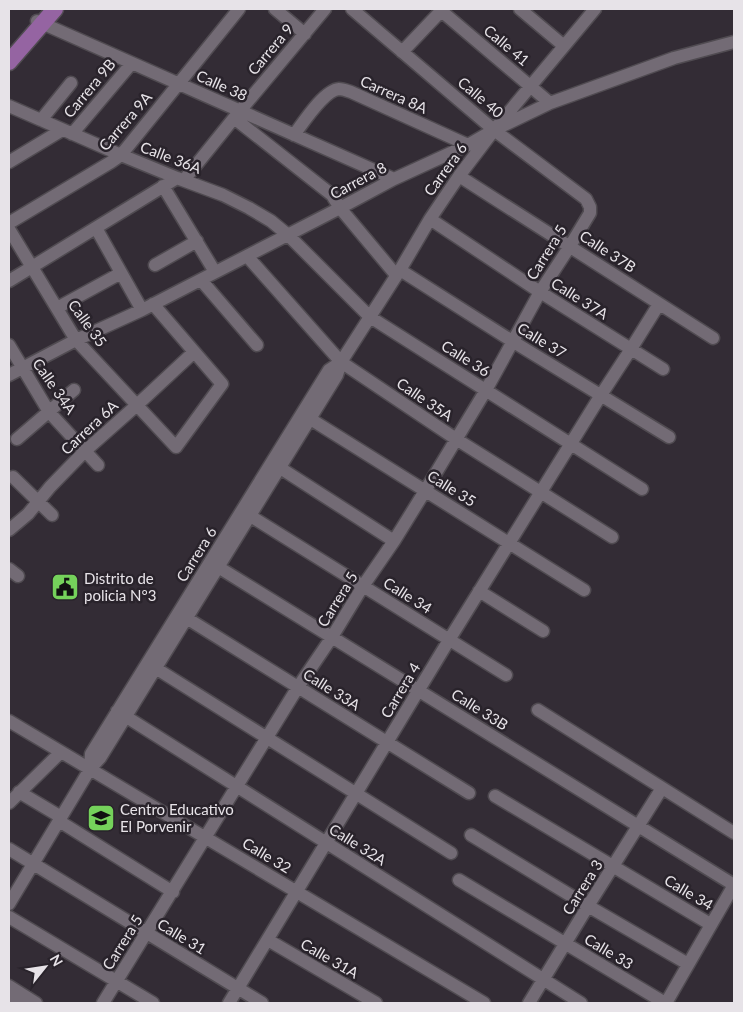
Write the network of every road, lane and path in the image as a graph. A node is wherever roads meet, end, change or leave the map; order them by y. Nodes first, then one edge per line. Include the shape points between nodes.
1 (55, 9) edge
2 (238, 9) edge
3 (275, 9) edge
4 (326, 9) edge
5 (352, 9) edge
6 (441, 9) edge
7 (520, 9) edge
8 (595, 9) edge
9 (42, 18) edge
10 (305, 34) junction
11 (734, 42) edge
12 (564, 46) junction
13 (9, 52) edge
14 (402, 52) junction
15 (9, 62) edge
16 (132, 63) junction
17 (71, 84) dead end
18 (178, 84) junction
19 (531, 86) junction
20 (550, 103) junction
21 (9, 106) edge
22 (237, 114) junction
23 (41, 120) junction
24 (494, 130) junction
25 (67, 132) junction
26 (294, 135) junction
27 (468, 145) junction
28 (121, 155) junction
29 (9, 162) edge
30 (459, 176) junction
31 (180, 179) junction
32 (394, 179) junction
33 (163, 186) junction
34 (590, 207) joint
35 (340, 208) junction
36 (430, 219) junction
37 (9, 223) edge
38 (96, 228) junction
39 (9, 229) edge
40 (288, 235) junction
41 (196, 241) junction
42 (570, 246) junction
43 (247, 256) junction
44 (155, 265) dead end
45 (32, 267) junction
46 (215, 272) junction
47 (398, 272) junction
48 (121, 273) junction
49 (201, 280) junction
50 (9, 281) edge
51 (540, 292) junction
52 (659, 304) junction
53 (148, 307) junction
54 (57, 308) junction
55 (370, 317) junction
56 (713, 338) dead end
57 (76, 340) junction
58 (512, 341) junction
59 (9, 345) edge
60 (257, 345) dead end
61 (632, 349) junction
62 (194, 352) junction
63 (341, 362) junction
64 (22, 368) junction
65 (663, 369) dead end
66 (9, 375) edge
67 (74, 390) dead end
68 (486, 390) junction
69 (601, 394) junction
70 (137, 405) junction
71 (50, 412) junction
72 (306, 416) junction
73 (670, 437) dead end
74 (18, 439) dead end
75 (456, 439) junction
76 (570, 444) junction
77 (85, 451) junction
78 (98, 465) dead end
79 (276, 465) junction
80 (13, 477) dead end
81 (642, 489) dead end
82 (425, 491) junction
83 (540, 492) junction
84 (38, 501) junction
85 (246, 513) junction
86 (52, 515) dead end
87 (9, 530) edge
88 (612, 537) dead end
89 (394, 541) junction
90 (509, 543) junction
91 (214, 564) junction
92 (363, 586) junction
93 (584, 590) dead end
94 (479, 591) junction
95 (183, 616) junction
96 (543, 631) dead end
97 (332, 637) junction
98 (449, 640) junction
99 (152, 665) junction
100 (506, 675) dead end
101 (298, 687) junction
102 (419, 690) junction
103 (538, 710) dead end
104 (122, 714) junction
105 (9, 721) edge
106 (267, 737) junction
107 (388, 742) junction
108 (61, 752) junction
109 (90, 769) junction
110 (236, 786) junction
111 (662, 788) junction
112 (19, 792) junction
113 (469, 792) dead end
114 (356, 793) junction
115 (495, 796) dead end
116 (9, 803) edge
117 (60, 819) junction
118 (639, 826) junction
119 (734, 833) edge
120 (471, 835) dead end
121 (206, 838) junction
122 (326, 842) junction
123 (9, 850) edge
124 (451, 853) dead end
125 (33, 864) junction
126 (614, 866) junction
127 (459, 880) dead end
128 (734, 885) edge
129 (173, 892) junction
130 (297, 892) junction
131 (9, 904) edge
132 (588, 906) junction
133 (9, 917) edge
134 (710, 924) junction
135 (147, 933) junction
136 (268, 940) junction
137 (565, 944) junction
138 (688, 964) junction
139 (544, 980) junction
140 (117, 982) junction
141 (9, 986) edge
142 (238, 989) junction
143 (9, 996) edge
144 (19, 1003) edge
145 (36, 1003) edge
146 (103, 1003) edge
147 (153, 1003) edge
148 (229, 1003) edge
149 (262, 1003) edge
150 (376, 1003) edge
151 (484, 1003) edge
152 (529, 1003) edge
153 (581, 1003) edge
154 (666, 1003) edge

1 - 9 main road
2 - 18 street, Carrera 9A
3 - 10 street
4 - 10 street, Carrera 9
5 - 14 street, Calle 40
6 - 14 street
6 - 19 street, Calle 41
7 - 12 street
8 - 12 street, Carrera 6
9 - 13 main road
9 - 15 main road
9 - 16 street, Calle 38
10 - 22 street, Carrera 9
11 - 20 street, Carrera 8 via 674,58
12 - 19 street, Carrera 6
14 - 24 street, Calle 40
16 - 18 street, Calle 38
16 - 25 street, Carrera 9B
17 - 23 street
18 - 22 street, Calle 38
18 - 28 street, Carrera 9A
19 - 20 street, Calle 41
19 - 24 street, Carrera 6
20 - 24 street, Carrera 8
21 - 23 street, Calle 36A
22 - 26 street, Calle 38
22 - 31 street, Carrera 9
22 - 35 street, Calle 37 via 332,195
23 - 25 street, Calle 36A
24 - 27 street, Carrera 8
24 - 30 street, Carrera 6
24 - 34 street, Calle 40 via 586,199
25 - 28 street, Calle 36A
25 - 29 street, Carrera 9B
26 - 27 street, Carrera 8A via 323,97 340,89
26 - 32 street, Calle 38
27 - 32 street, Carrera 8
28 - 31 street, Calle 36A
28 - 37 street, Carrera 9A
30 - 36 street, Carrera 6
30 - 42 street, Calle 37B
31 - 33 street, Carrera 9
31 - 40 street, Calle 36A via 249,208
32 - 35 street, Carrera 8
33 - 38 street, Carrera 9
33 - 41 street
34 - 42 street, Carrera 5 via 590,213
35 - 40 street, Carrera 8
35 - 47 street, Calle 37
36 - 47 street, Carrera 6
36 - 51 street, Calle 37A
38 - 45 street, Carrera 9
38 - 48 street
39 - 45 street, Calle 35
40 - 43 street, Carrera 8
40 - 55 street, Calle 36
41 - 44 street
41 - 46 street
42 - 51 street, Carrera 5
42 - 52 street, Calle 37B
43 - 46 street, Carrera 8
43 - 63 street, Calle 35A
45 - 50 street, Carrera 9
45 - 54 street, Calle 35
46 - 49 street, Carrera 8
47 - 55 street, Carrera 6
47 - 58 street, Calle 37
48 - 53 street
48 - 54 street
49 - 53 street, Carrera 8
49 - 60 street
51 - 58 street, Carrera 5
51 - 61 street, Calle 37A
52 - 56 street, Calle 37B
52 - 61 street, Carrera 4
53 - 57 street, Carrera 8
53 - 62 street
54 - 57 street, Calle 35
55 - 63 street, Carrera 6
55 - 68 street, Calle 36
57 - 64 street, Carrera 8
57 - 70 street, Calle 35
58 - 68 street, Carrera 5
58 - 69 street, Calle 37
59 - 64 street, Calle 34A
61 - 65 street, Calle 37A
61 - 69 street, Carrera 4
62 - 70 street, Carrera 6A
62 - 70 street, Calle 35 via 222,384 176,447
63 - 72 street, Carrera 6 via 337,375
63 - 75 street, Calle 35A
64 - 66 street, Carrera 8
64 - 71 street, Calle 34A
67 - 71 street
68 - 75 street, Carrera 5
68 - 76 street, Calle 36
69 - 73 street, Calle 37
69 - 76 street, Carrera 4
70 - 77 street, Carrera 6A
71 - 74 street
71 - 77 street, Calle 34A
72 - 79 street, Carrera 6
72 - 82 street, Calle 35
75 - 82 street, Carrera 5
75 - 83 street, Calle 35A
76 - 81 street, Calle 36
76 - 83 street, Carrera 4
77 - 78 street, Calle 34A
77 - 84 street, Carrera 6A
79 - 85 street, Carrera 6
79 - 89 street
80 - 84 street
82 - 89 street, Carrera 5
82 - 90 street, Calle 35
83 - 88 street, Calle 35A
83 - 90 street, Carrera 4
84 - 86 street
84 - 87 street, Carrera 6A
85 - 91 street, Carrera 6
85 - 92 street, Calle 34
89 - 92 street, Carrera 5
90 - 93 street, Calle 35
90 - 94 street, Carrera 4
91 - 95 street, Carrera 6
91 - 97 street, Calle 33B
92 - 97 street, Carrera 5
92 - 98 street, Calle 34
94 - 96 street
94 - 98 street, Carrera 4
95 - 99 street, Carrera 6
95 - 101 street, Calle 33A
97 - 101 street, Carrera 5
97 - 102 street, Calle 33B
98 - 100 street, Calle 34
98 - 102 street, Carrera 4
99 - 104 street, Carrera 6
99 - 106 street
101 - 106 street, Carrera 5
101 - 107 street, Calle 33A
102 - 107 street, Carrera 4
102 - 118 street, Calle 33B
103 - 111 street
104 - 109 street, Carrera 6 via 100,758
104 - 110 street, Calle 32A
105 - 108 street, Calle 32
106 - 110 street, Carrera 5
106 - 114 street
107 - 113 street, Calle 33A
107 - 114 street, Carrera 4
108 - 109 street, Calle 32
108 - 112 street
109 - 117 street, Carrera 6
109 - 121 street, Calle 32
110 - 121 street, Carrera 5
110 - 122 street, Calle 32A
111 - 118 street, Carrera 3
111 - 119 street
112 - 116 street
112 - 117 street
114 - 122 street, Carrera 4
114 - 124 street
115 - 126 street, Calle 34
117 - 125 street, Carrera 6
117 - 129 street
118 - 126 street, Carrera 3
118 - 128 street, Calle 33B
120 - 132 street
121 - 129 street, Carrera 5
121 - 130 street, Calle 32
122 - 130 street, Carrera 4
122 - 139 street, Calle 32A
123 - 125 street, Calle 31
125 - 131 street, Carrera 6
125 - 135 street, Calle 31
126 - 132 street, Carrera 3
126 - 134 street, Calle 34
127 - 137 street, Calle 33
128 - 134 street
129 - 135 street, Carrera 5
130 - 136 street, Carrera 4
130 - 151 street, Calle 32
132 - 137 street, Carrera 3
132 - 138 street
133 - 140 street
134 - 138 street
135 - 140 street, Carrera 5
135 - 142 street, Calle 31
136 - 142 street, Carrera 4
136 - 150 street, Calle 31A
137 - 139 street, Carrera 3
137 - 154 street, Calle 33
138 - 154 street
139 - 152 street, Carrera 3
139 - 153 street, Calle 32A
140 - 146 street, Carrera 5
140 - 147 street
141 - 145 street
142 - 148 street, Carrera 4
142 - 149 street, Calle 31
143 - 144 street

